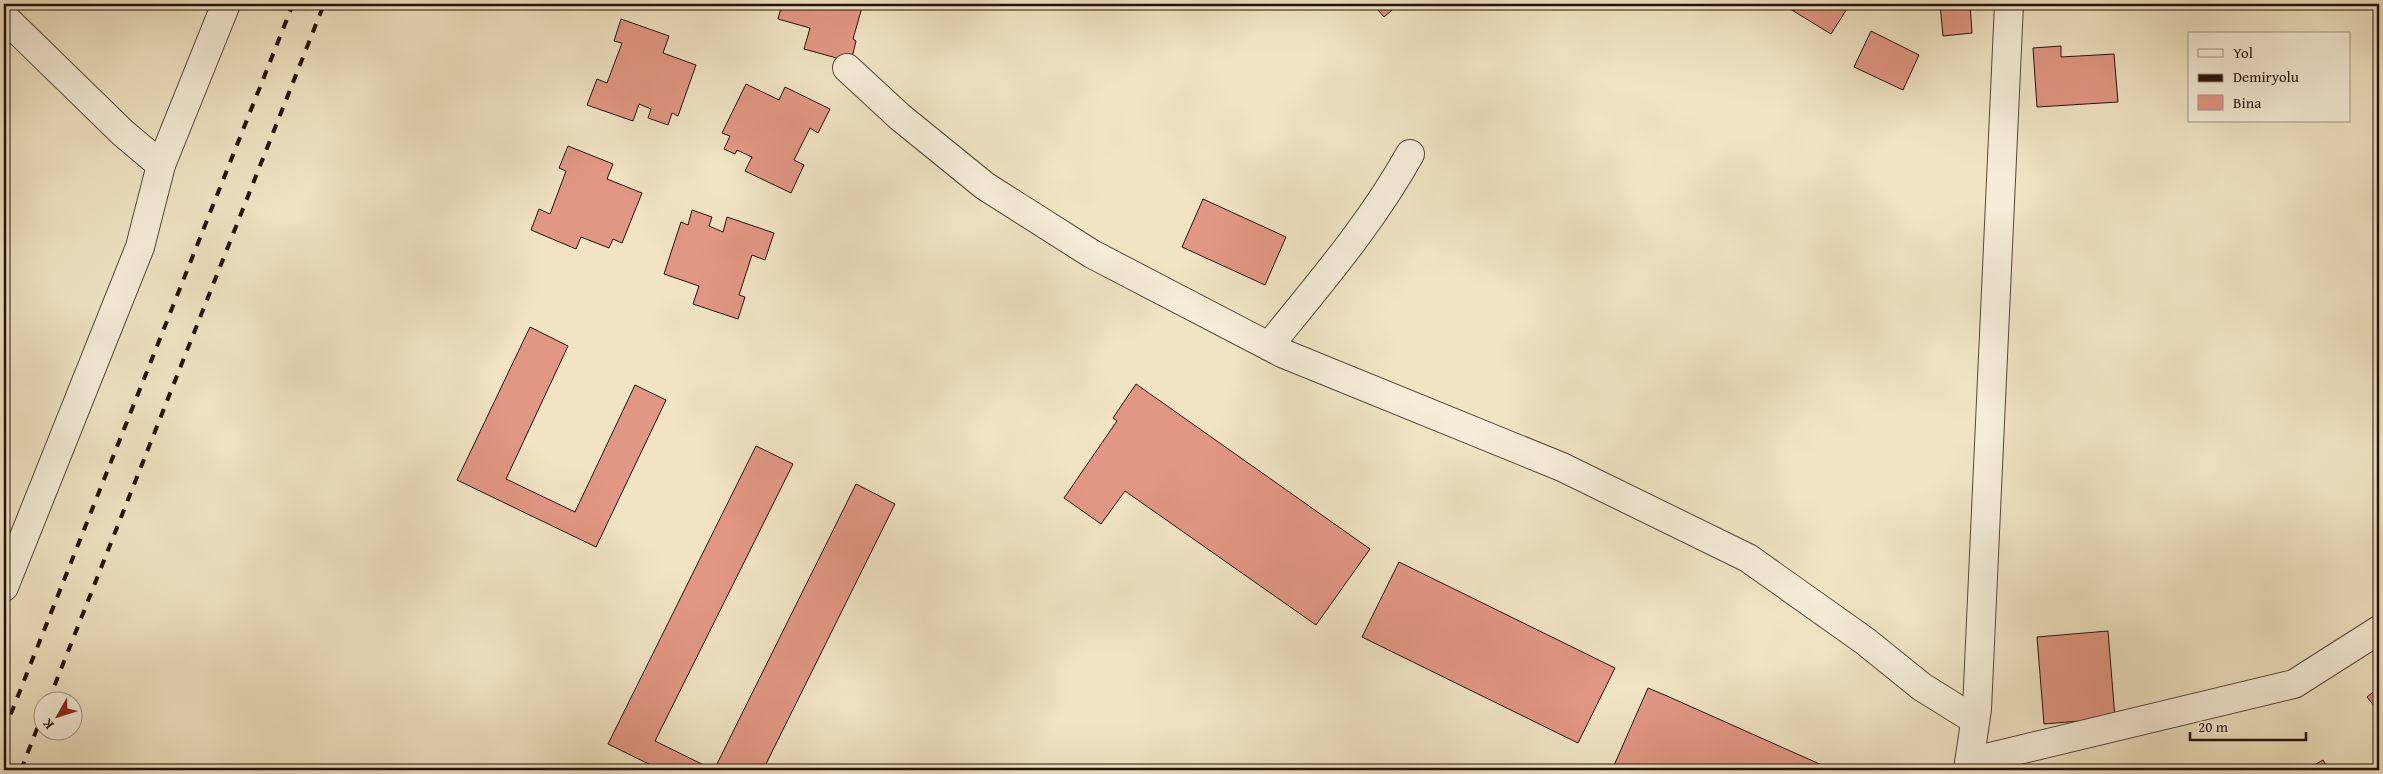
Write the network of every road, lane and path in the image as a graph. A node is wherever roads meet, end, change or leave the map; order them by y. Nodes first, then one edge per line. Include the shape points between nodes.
1 (226, 4) edge
2 (2009, 4) edge
3 (4, 17) edge
4 (846, 68) dead end
5 (1410, 154) dead end
6 (161, 165) junction
7 (1269, 346) junction
8 (4, 587) edge
9 (2379, 630) edge
10 (1975, 720) junction
11 (1968, 766) edge

1 - 6 street
2 - 10 street
3 - 6 street via 123,133
4 - 7 street via 984,186 1092,254
5 - 7 street via 1390,191 1337,264
6 - 8 street via 140,247
7 - 10 street via 1562,467 1748,558 1866,641 1922,687
9 - 11 street via 2294,684
10 - 11 street

